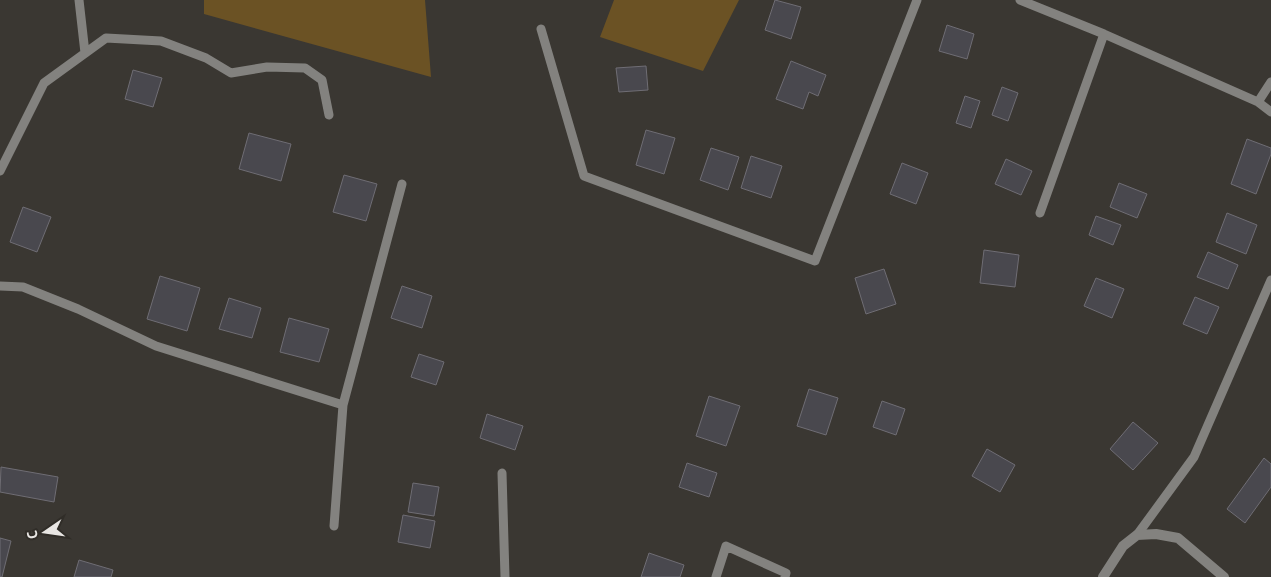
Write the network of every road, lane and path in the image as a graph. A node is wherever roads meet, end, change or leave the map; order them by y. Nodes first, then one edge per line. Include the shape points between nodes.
1 (79, 0) edge
2 (917, 0) edge
3 (1020, 0) edge
4 (541, 28) dead end
5 (1104, 34) junction
6 (85, 53) junction
7 (1271, 82) edge
8 (1258, 102) junction
9 (1271, 112) edge
10 (329, 115) dead end
11 (0, 171) edge
12 (402, 184) dead end
13 (1040, 212) dead end
14 (1271, 280) edge
15 (0, 286) edge
16 (343, 405) junction
17 (502, 473) dead end
18 (334, 526) dead end
19 (1137, 535) junction
20 (505, 577) edge
21 (716, 577) edge
22 (785, 577) edge
23 (1103, 577) edge
24 (1224, 577) edge

1 - 6 lane
2 - 4 lane via 815,261 584,176
3 - 5 lane
5 - 8 lane
5 - 13 lane
6 - 10 lane via 106,38 161,41 206,58 231,73 267,67 305,68 322,80
6 - 11 lane via 44,83
7 - 8 lane
8 - 9 lane
12 - 16 lane
14 - 19 lane via 1194,457
15 - 16 lane via 24,287 156,346
16 - 18 lane
17 - 20 lane
19 - 23 street via 1123,546
19 - 24 street via 1178,538
21 - 22 lane via 726,546 786,572

